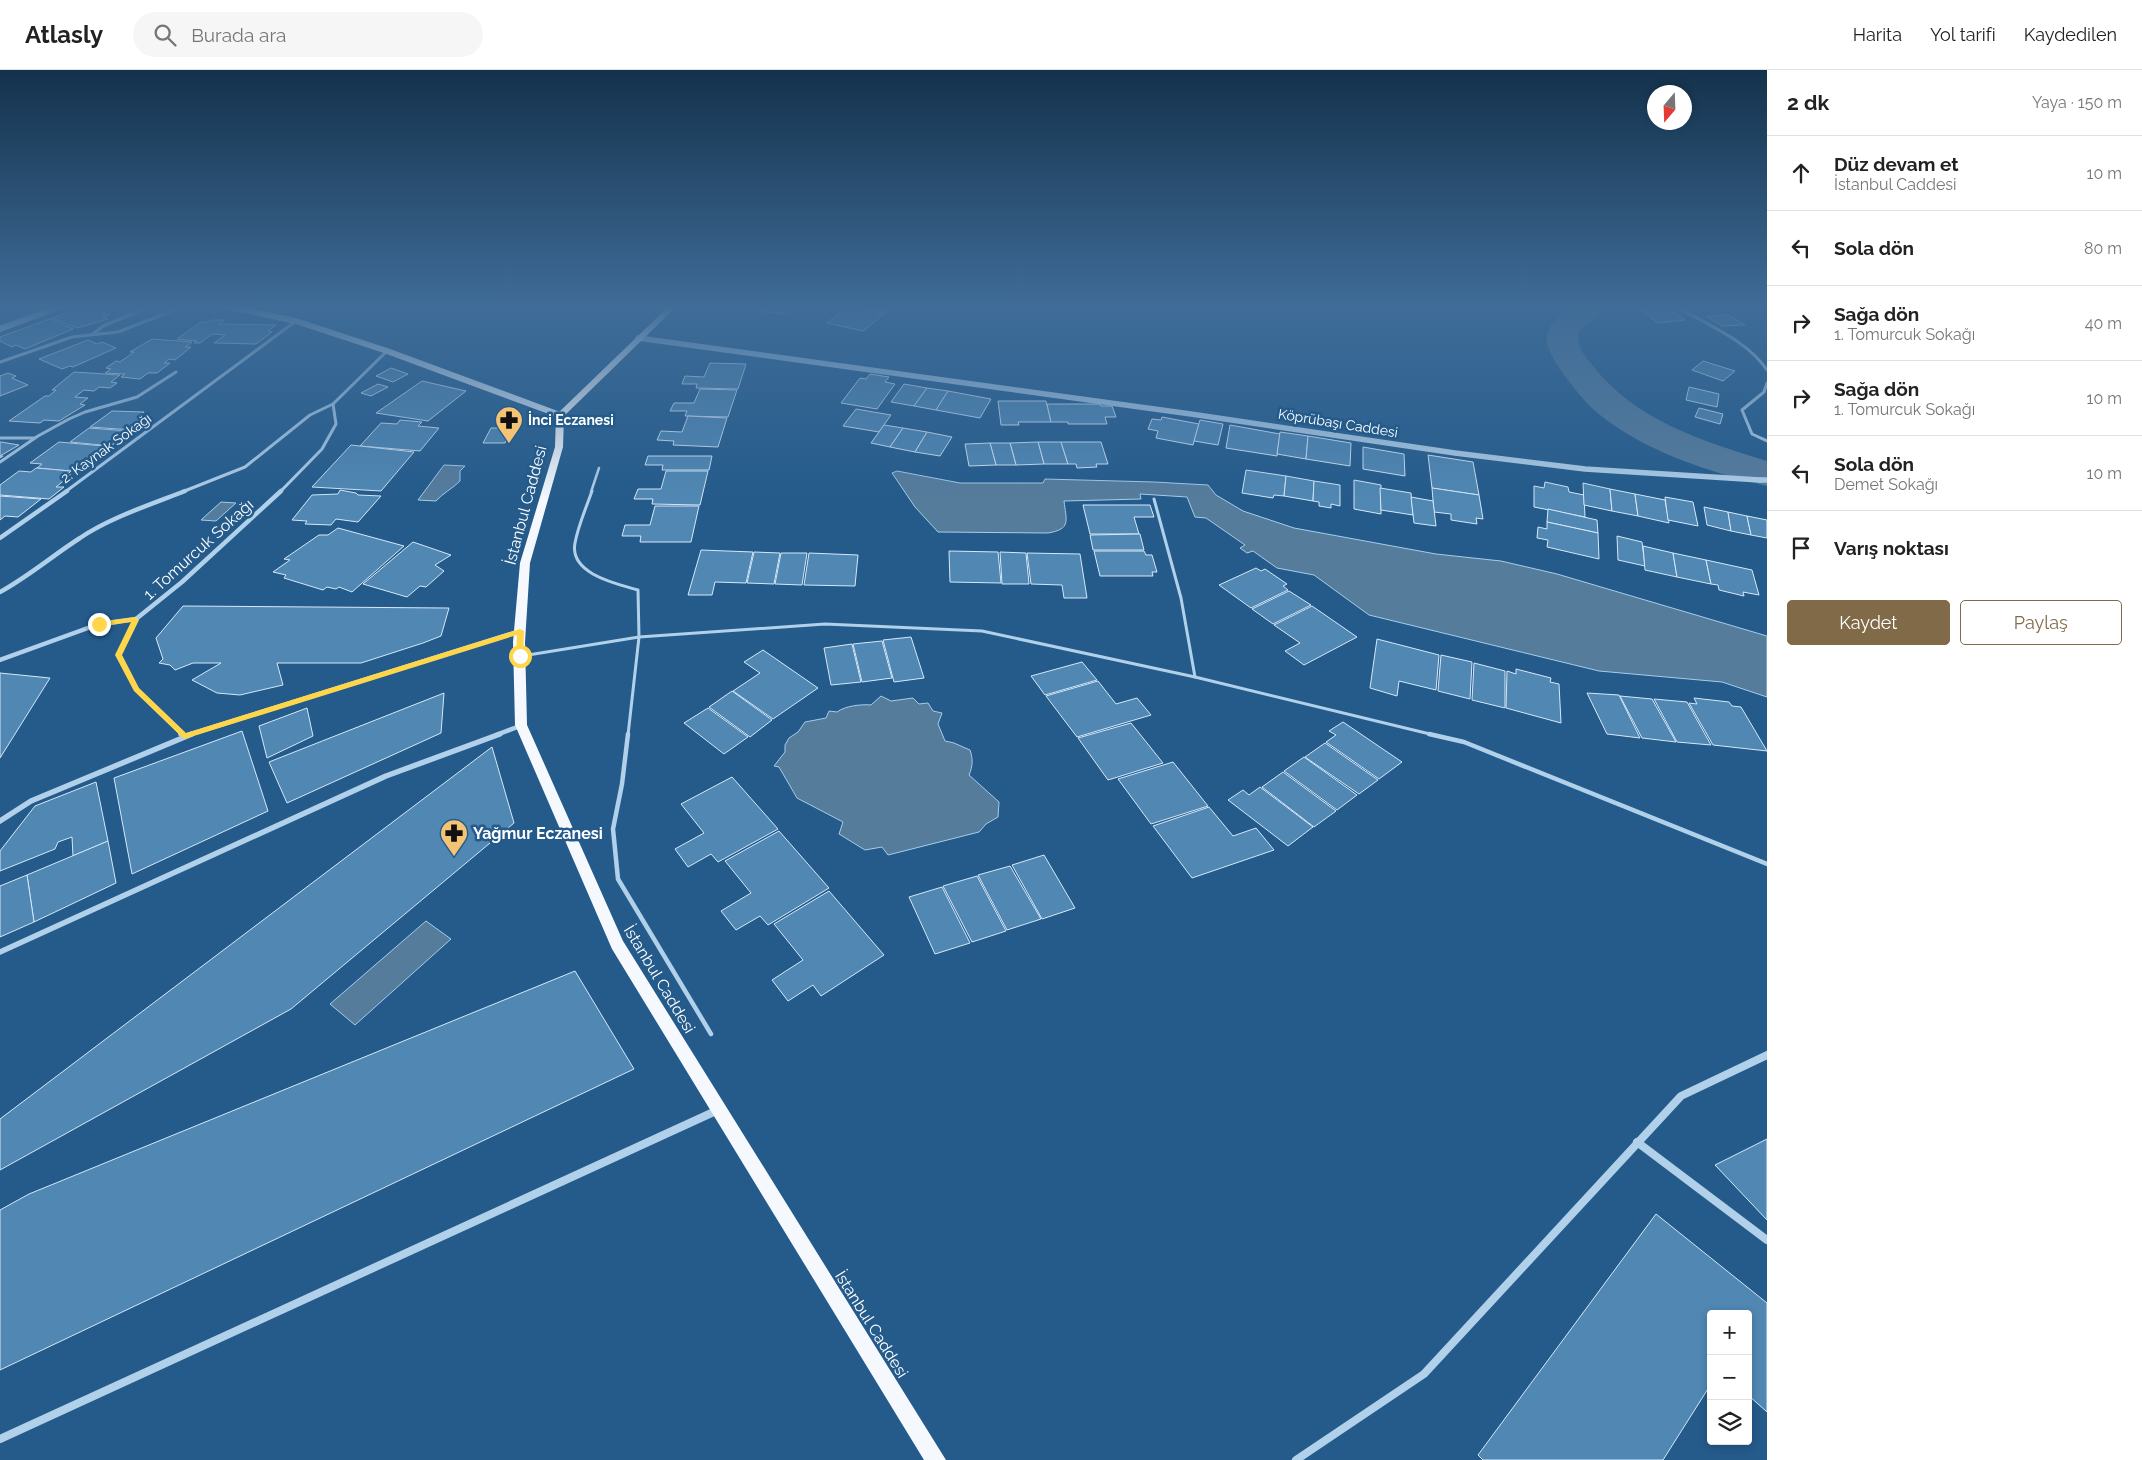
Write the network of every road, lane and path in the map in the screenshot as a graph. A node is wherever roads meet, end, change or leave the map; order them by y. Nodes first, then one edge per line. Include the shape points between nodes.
1 (230, 370) edge
2 (368, 370) edge
3 (439, 370) edge
4 (606, 370) edge
5 (870, 370) edge
6 (176, 372) dead end
7 (1767, 383) edge
8 (333, 404) junction
9 (560, 415) junction
10 (0, 438) edge
11 (35, 438) junction
12 (1767, 441) edge
13 (0, 462) edge
14 (599, 468) dead end
15 (1763, 480) edge
16 (1154, 499) dead end
17 (0, 538) edge
18 (0, 592) edge
19 (136, 620) junction
20 (520, 631) junction
21 (639, 637) junction
22 (520, 656) junction
23 (0, 660) edge
24 (1195, 677) junction
25 (521, 726) junction
26 (184, 736) junction
27 (0, 821) edge
28 (1767, 864) edge
29 (0, 952) edge
30 (711, 1034) dead end
31 (1767, 1055) edge
32 (719, 1109) junction
33 (1636, 1142) junction
34 (1767, 1240) edge
35 (0, 1439) edge
36 (936, 1460) edge
37 (1296, 1460) edge

1 - 17 street, 2. Kaynak Sokağı
2 - 8 street
3 - 9 main road
4 - 9 main road
5 - 15 street, Köprübaşı Caddesi via 1585,469
6 - 11 street via 130,401 78,415
7 - 12 street via 1764,392 1742,410 1752,434
8 - 18 street via 310,415 245,467 132,512 81,537 27,577
8 - 19 street, 1. Tomurcuk Sokağı via 336,424 322,449 276,496
9 - 20 main road, İstanbul Caddesi via 559,446 526,563
10 - 11 street
11 - 13 street
14 - 21 lane via 574,545 575,554 579,563 598,578 638,590
16 - 24 lane via 1181,598
19 - 23 street via 99,624
19 - 26 street, 1. Tomurcuk Sokağı via 118,655 136,689
20 - 22 main road, İstanbul Caddesi
20 - 26 street
21 - 22 lane
21 - 24 lane via 825,624 982,631
21 - 30 lane via 622,784 613,829 618,879
22 - 25 main road, İstanbul Caddesi
24 - 28 lane via 1464,742
25 - 29 street via 386,776
25 - 32 main road, İstanbul Caddesi via 617,945
26 - 27 street via 31,801
31 - 33 street via 1681,1096
32 - 35 street
32 - 36 main road, İstanbul Caddesi
33 - 34 street
33 - 37 street via 1424,1374

